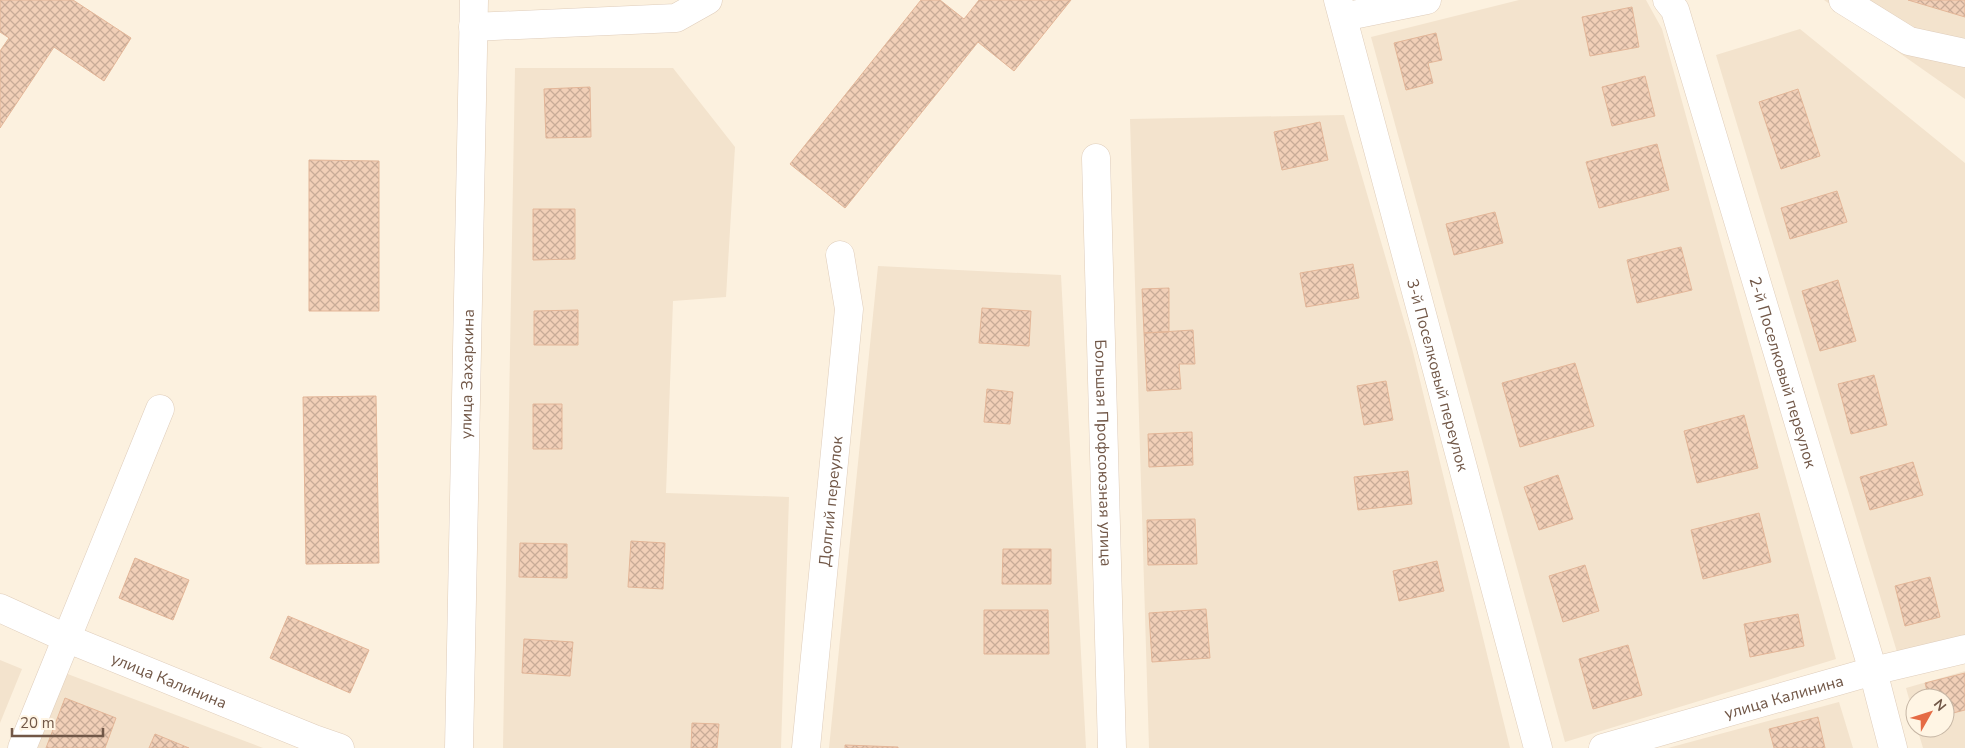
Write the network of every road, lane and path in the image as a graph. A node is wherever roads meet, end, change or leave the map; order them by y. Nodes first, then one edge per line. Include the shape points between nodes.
1 (474, 0) edge
2 (708, 0) edge
3 (1427, 0) edge
4 (1667, 0) edge
5 (1843, 0) edge
6 (1341, 8) edge
7 (473, 27) junction
8 (1965, 53) edge
9 (1096, 158) dead end
10 (840, 255) dead end
11 (160, 409) dead end
12 (0, 608) edge
13 (66, 638) junction
14 (1965, 649) edge
15 (1873, 671) junction
16 (314, 744) edge
17 (22, 748) edge
18 (340, 748) edge
19 (460, 748) edge
20 (806, 748) edge
21 (1112, 748) edge
22 (1538, 748) edge
23 (1603, 748) edge
24 (1893, 748) edge

1 - 7 street, улица Захаркина
2 - 7 street via 676,18
3 - 6 street
4 - 15 street, 2-й Поселковый переулок via 1678,19
5 - 8 street via 1909,41
6 - 22 street, 3-й Поселковый переулок
7 - 19 street, улица Захаркина
9 - 21 street, Большая Профсоюзная улица
10 - 20 street, Долгий переулок via 849,309
11 - 13 street
12 - 13 street, улица Калинина
13 - 16 street, улица Калинина
13 - 17 street
14 - 15 street, улица Калинина
15 - 23 street, улица Калинина
15 - 24 street, 2-й Поселковый переулок
16 - 18 street, улица Калинина

